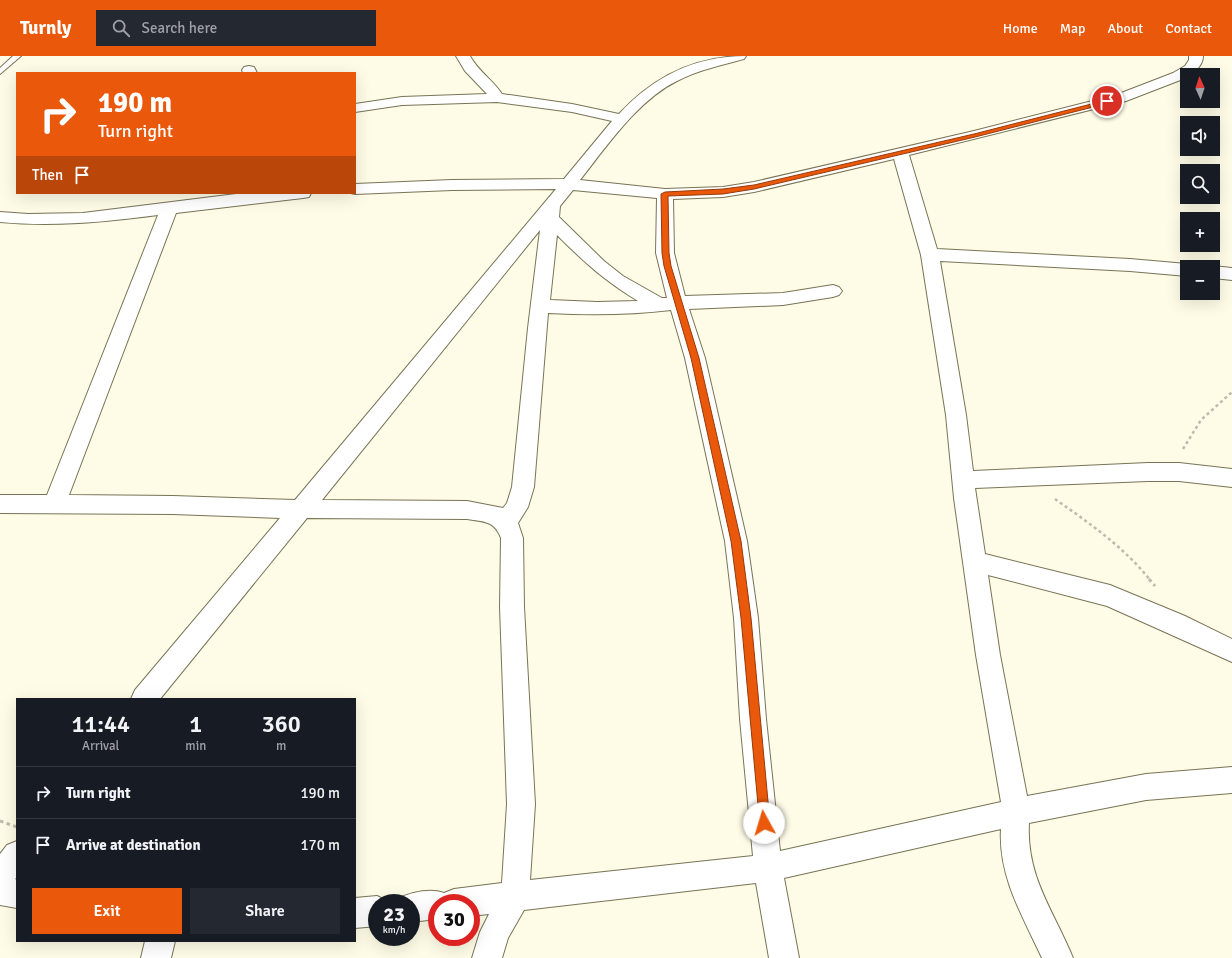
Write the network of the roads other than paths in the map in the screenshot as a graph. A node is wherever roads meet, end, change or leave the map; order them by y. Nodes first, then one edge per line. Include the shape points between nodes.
1 (17, 56) edge
2 (463, 56) edge
3 (739, 56) edge
4 (1196, 56) edge
5 (0, 72) edge
6 (497, 98) junction
7 (356, 108) edge
8 (623, 119) junction
9 (900, 153) junction
10 (568, 184) junction
11 (356, 189) edge
12 (292, 194) edge
13 (665, 194) junction
14 (169, 208) junction
15 (551, 212) junction
16 (0, 217) edge
17 (930, 255) junction
18 (1180, 269) edge
19 (1220, 273) edge
20 (1232, 274) edge
21 (833, 291) dead end
22 (669, 304) junction
23 (540, 306) junction
24 (1232, 478) edge
25 (964, 480) junction
26 (55, 503) junction
27 (0, 504) edge
28 (300, 509) junction
29 (506, 522) junction
30 (974, 561) junction
31 (1232, 651) edge
32 (145, 698) edge
33 (1232, 780) edge
34 (1016, 812) junction
35 (16, 856) edge
36 (768, 868) junction
37 (0, 876) edge
38 (0, 891) edge
39 (16, 894) edge
40 (515, 897) junction
41 (480, 900) edge
42 (368, 911) edge
43 (356, 913) edge
44 (160, 942) edge
45 (156, 958) edge
46 (487, 958) edge
47 (784, 958) edge
48 (1058, 958) edge

1 - 5 lane
2 - 6 street via 469,69 491,88
3 - 8 street via 673,77 640,100
4 - 9 street via 1190,69 1178,76 1121,98
6 - 7 street via 402,101
6 - 8 street via 572,108
8 - 10 street
9 - 13 street via 754,187 723,192
9 - 17 street
10 - 11 street
10 - 13 street
10 - 15 street
12 - 14 street
13 - 22 street via 665,253
14 - 16 street via 60,220
14 - 26 street
15 - 22 street via 603,269 617,280
15 - 23 street
15 - 28 street
17 - 18 street
17 - 25 street
19 - 20 street
21 - 22 street via 783,299
22 - 23 street via 597,309
22 - 36 street via 695,358 736,541 746,618
23 - 29 street via 522,487 517,507
24 - 25 street via 1179,472
25 - 30 street
26 - 27 street
26 - 28 street
28 - 29 street via 467,510 496,516
28 - 32 street
29 - 40 street via 512,538 512,607 522,804
30 - 31 street via 1110,596
30 - 34 street
33 - 34 street via 1146,787
34 - 36 street
34 - 48 street via 1016,859 1027,891
35 - 37 street
36 - 40 street
36 - 47 street
38 - 39 street
40 - 41 street
40 - 46 street via 495,932
42 - 43 street
44 - 45 street

